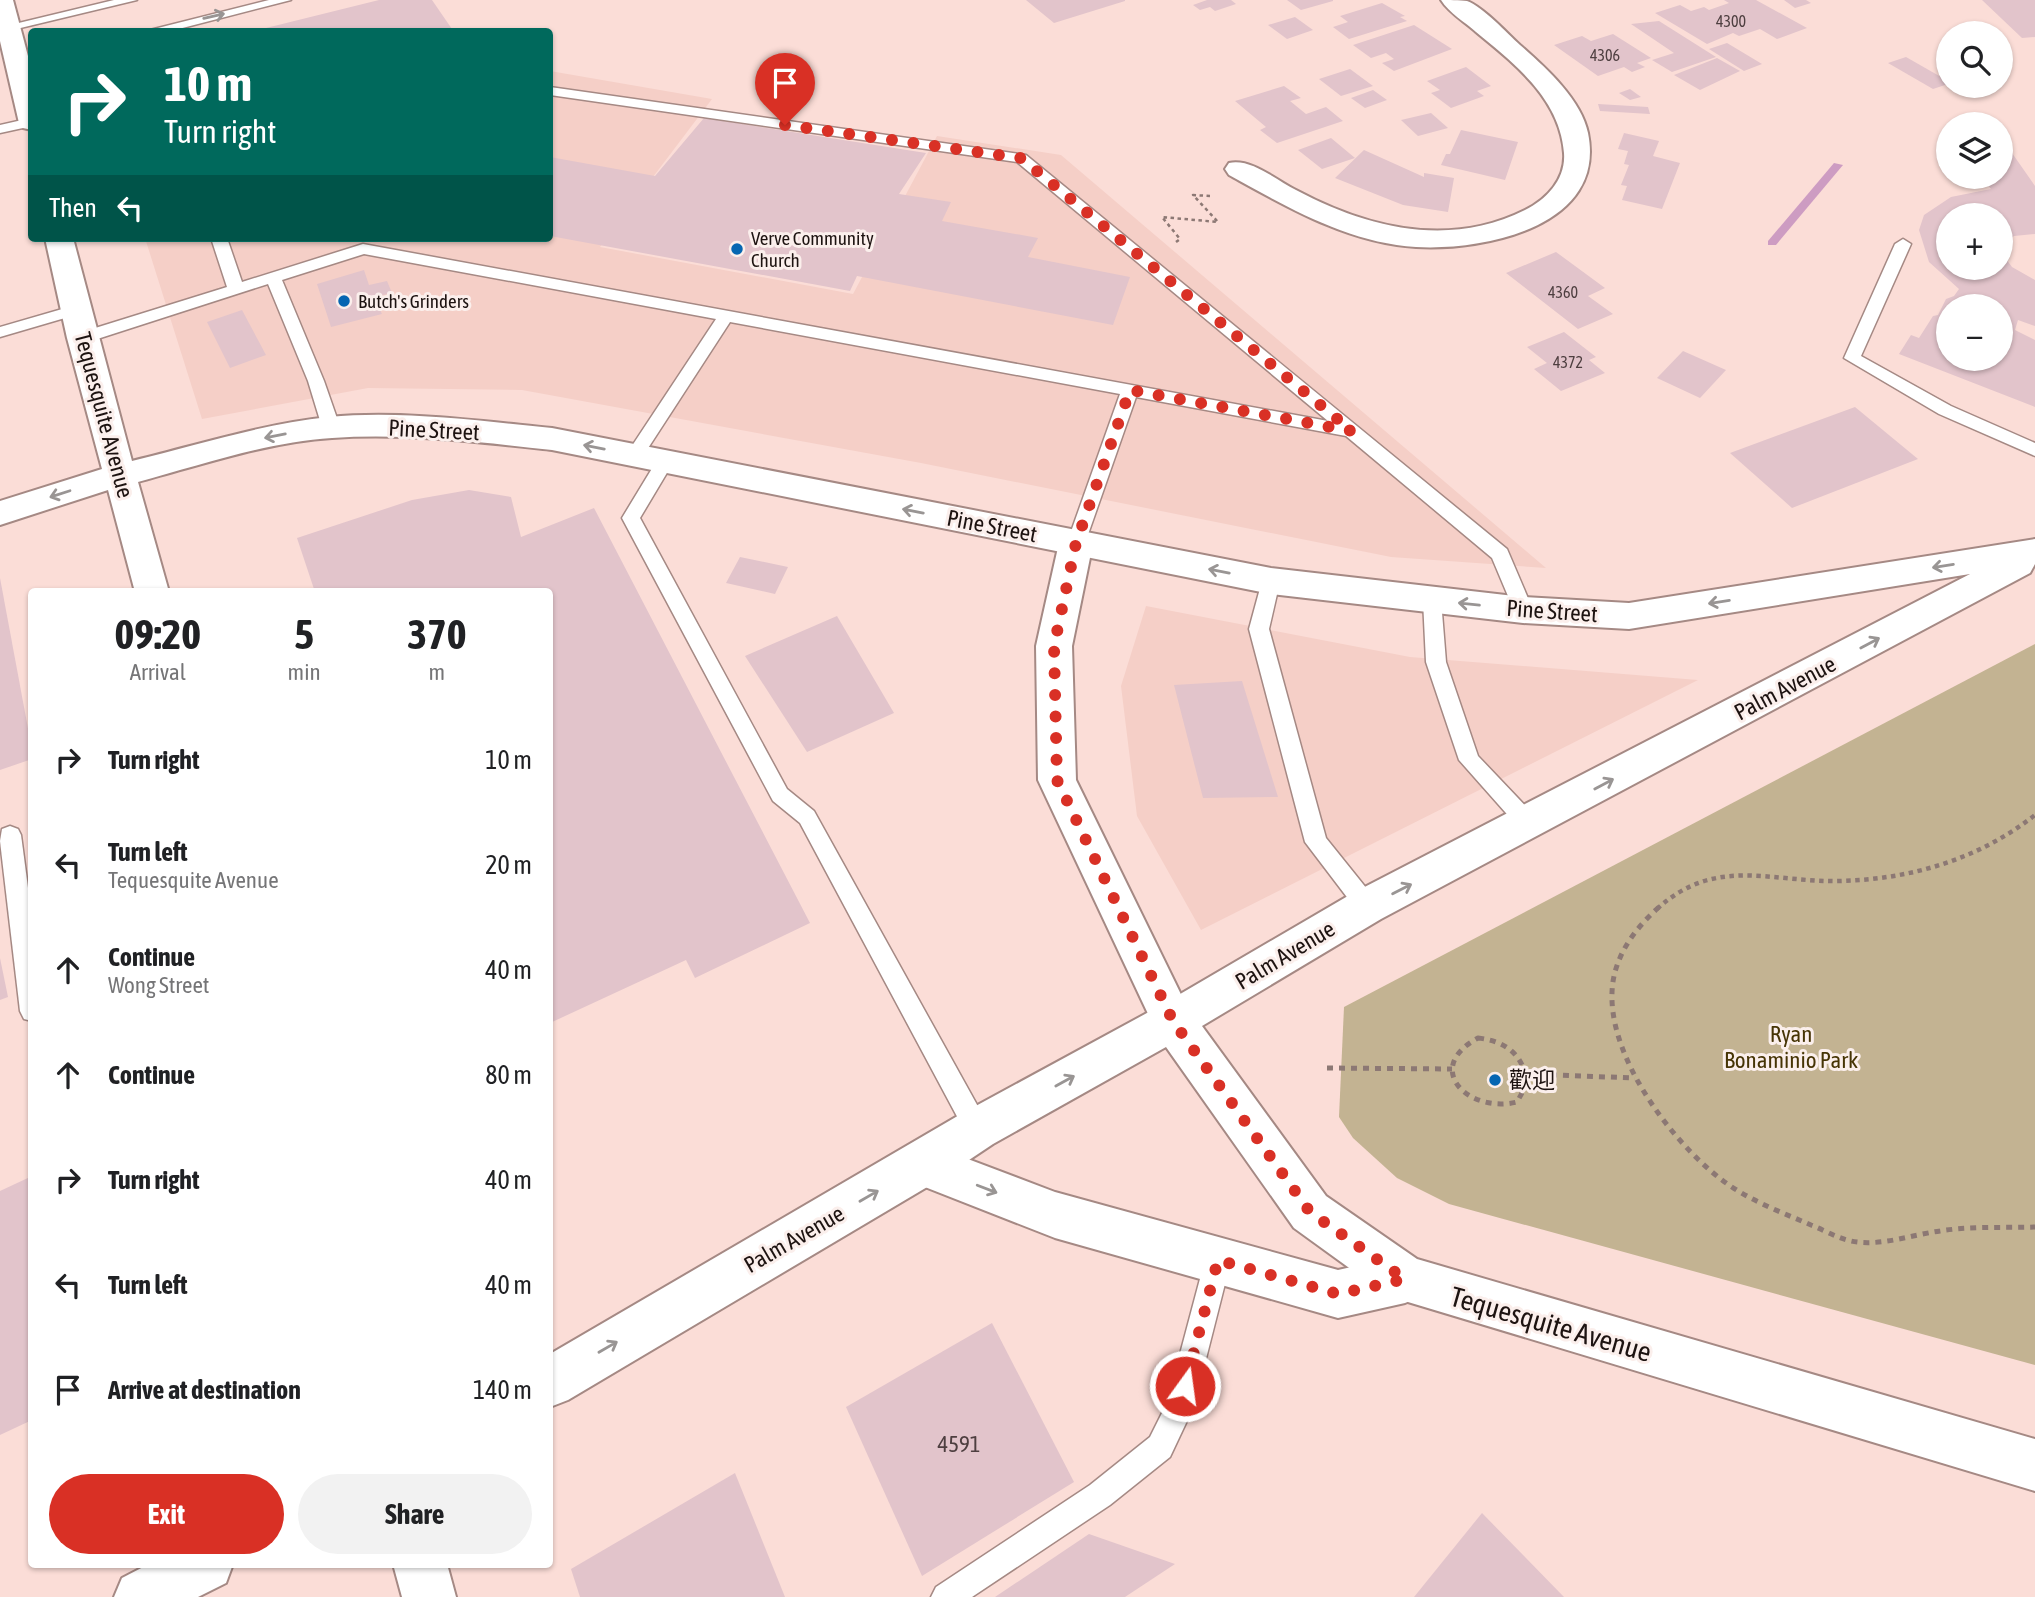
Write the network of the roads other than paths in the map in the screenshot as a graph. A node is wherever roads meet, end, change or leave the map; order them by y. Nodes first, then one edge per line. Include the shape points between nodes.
1 (2, 0) edge
2 (131, 0) edge
3 (285, 0) edge
4 (1452, 0) edge
5 (8, 27) junction
6 (165, 28) edge
7 (24, 60) edge
8 (553, 91) edge
9 (28, 95) edge
10 (28, 123) edge
11 (0, 129) edge
12 (1238, 169) dead end
13 (60, 242) edge
14 (220, 242) edge
15 (361, 243) edge
16 (1903, 244) dead end
17 (273, 277) junction
18 (236, 289) junction
19 (726, 316) junction
20 (79, 324) junction
21 (0, 332) edge
22 (1130, 390) junction
23 (331, 427) junction
24 (1352, 431) junction
25 (2035, 450) edge
26 (650, 458) junction
27 (120, 475) junction
28 (0, 513) edge
29 (1076, 543) junction
30 (2035, 553) edge
31 (1271, 581) junction
32 (151, 588) edge
33 (1432, 600) junction
34 (1523, 610) junction
35 (1529, 824) junction
36 (10, 835) dead end
37 (1367, 906) junction
38 (28, 979) edge
39 (1173, 1021) junction
40 (976, 1129) junction
41 (923, 1164) junction
42 (1218, 1260) junction
43 (1405, 1279) junction
44 (553, 1380) edge
45 (2035, 1465) edge
46 (199, 1568) edge
47 (421, 1568) edge
48 (141, 1597) edge
49 (429, 1597) edge
50 (946, 1597) edge

1 - 5 street
2 - 5 lane
6 -> 3 lane
4 - 12 street via 1540,76 1575,129 1578,157 1574,183 1550,207 1517,225 1476,237 1390,236 1322,216
5 - 7 street
7 - 9 street
8 - 24 lane via 1021,158
10 - 11 lane
13 - 20 street, Tequesquite Avenue
14 - 18 lane
15 - 17 lane
15 - 19 lane
16 - 25 lane via 1852,358 1945,410
17 - 18 lane
17 - 23 lane
18 - 20 lane
19 - 22 lane
19 - 26 lane
20 - 21 lane
20 - 27 street, Tequesquite Avenue
22 - 24 lane
22 - 29 lane
26 -> 23 street, Pine Street via 552,439 444,428
23 -> 27 street, Pine Street via 273,436
24 - 34 lane via 1500,554
29 -> 26 street, Pine Street
26 - 40 lane via 631,518 780,795 807,817
27 -> 28 street, Pine Street
27 - 32 street, Tequesquite Avenue
31 -> 29 street, Pine Street
29 - 39 street, Tequesquite Avenue via 1054,646 1057,780
30 -> 34 street, Pine Street via 1629,617
35 -> 30 street, Palm Avenue
31 - 33 street, Pine Street
31 - 37 lane via 1259,629 1316,842
34 -> 33 street, Pine Street
33 - 35 lane via 1436,662 1469,760
37 -> 35 street, Palm Avenue
36 - 38 lane
37 - 39 street, Palm Avenue
40 -> 39 street, Palm Avenue
39 - 43 street, Tequesquite Avenue via 1310,1212
40 - 41 street, Palm Avenue
41 -> 42 street via 1055,1215
44 -> 41 street, Palm Avenue
42 - 43 street via 1338,1294
42 - 50 lane via 1180,1406 1160,1447 1100,1495
43 - 45 street, Tequesquite Avenue
46 - 48 street
47 - 49 street

